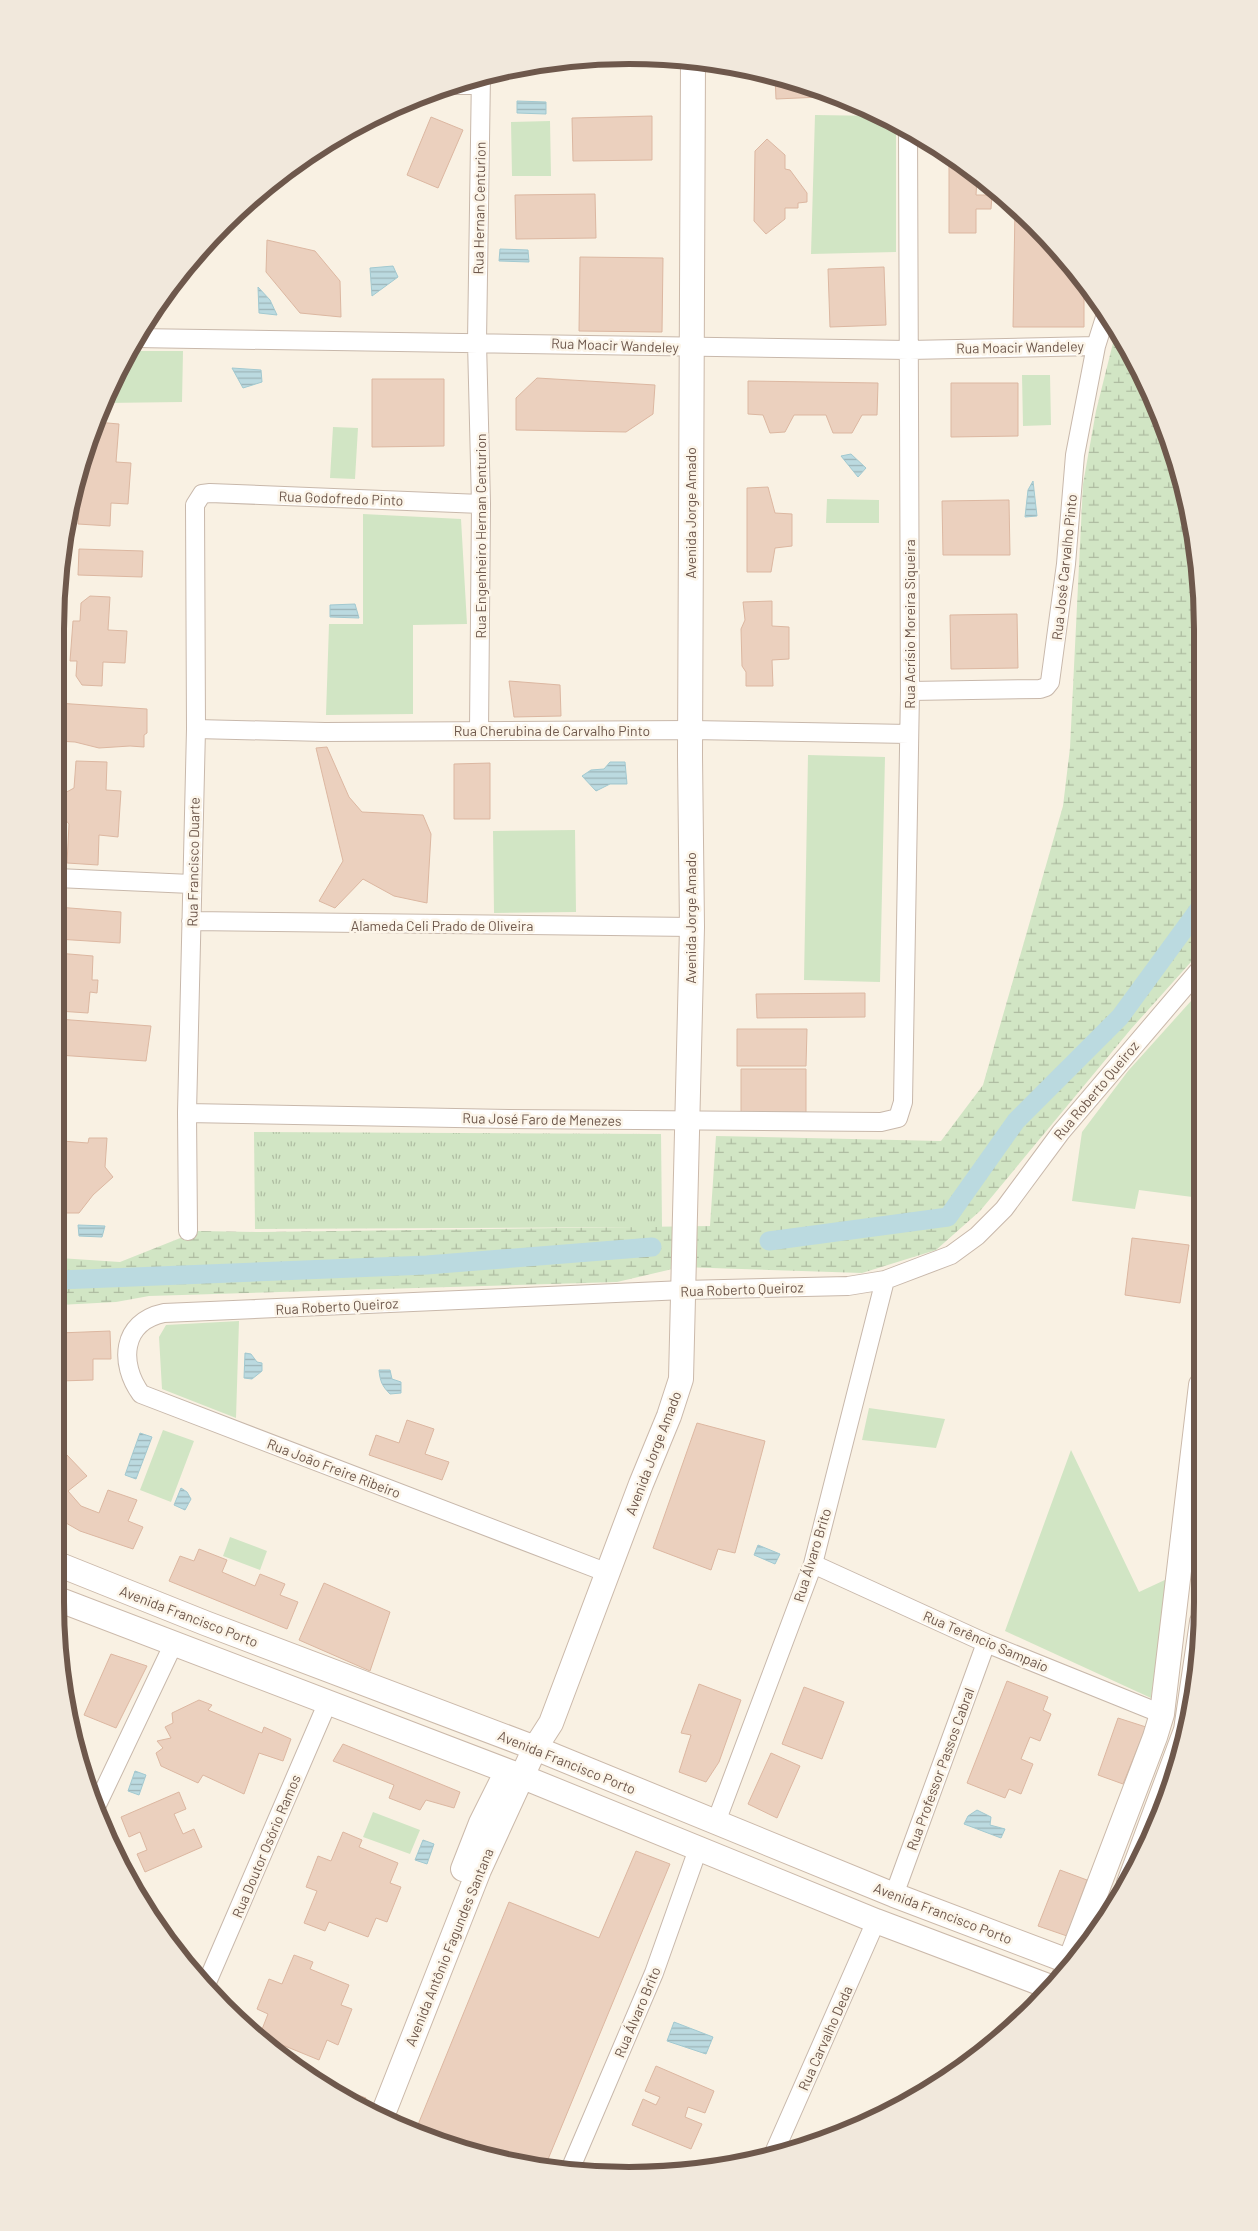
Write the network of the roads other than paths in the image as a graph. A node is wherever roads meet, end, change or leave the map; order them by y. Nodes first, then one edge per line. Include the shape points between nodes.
1 (692, 68) edge
2 (481, 84) edge
3 (908, 137) edge
4 (1103, 321) edge
5 (144, 338) edge
6 (477, 342) junction
7 (1096, 346) junction
8 (691, 347) junction
9 (909, 350) junction
10 (202, 494) joint
11 (481, 504) junction
12 (910, 692) junction
13 (196, 729) junction
14 (691, 730) junction
15 (479, 731) junction
16 (909, 734) junction
17 (64, 878) edge
18 (191, 884) junction
19 (192, 921) junction
20 (692, 927) junction
21 (1194, 976) edge
22 (187, 1113) junction
23 (898, 1118) joint
24 (687, 1120) junction
25 (188, 1231) dead end
26 (885, 1280) junction
27 (684, 1290) junction
28 (149, 1318) joint
29 (1194, 1444) edge
30 (813, 1564) junction
31 (64, 1567) edge
32 (608, 1573) junction
33 (64, 1602) edge
34 (986, 1643) junction
35 (174, 1645) junction
36 (328, 1704) junction
37 (1162, 1714) junction
38 (534, 1748) junction
39 (515, 1775) junction
40 (100, 1799) edge
41 (716, 1822) junction
42 (698, 1849) junction
43 (894, 1894) junction
44 (876, 1921) junction
45 (1076, 1947) edge
46 (1063, 1964) edge
47 (208, 1980) edge
48 (1045, 1985) edge
49 (369, 2104) edge
50 (384, 2111) edge
51 (776, 2148) edge
52 (572, 2164) edge

1 - 8 main road, Avenida Jorge Amado
2 - 6 street, Rua Hernan Centurion
3 - 9 street, Rua Acrísio Moreira Siqueira
4 - 7 street, Rua José Carvalho Pinto
5 - 6 street, Rua Moacir Wandeley
6 - 8 street, Rua Moacir Wandeley
6 - 11 street, Rua Engenheiro Hernan Centurion
7 - 9 street, Rua Moacir Wandeley
7 - 12 street, Rua José Carvalho Pinto via 1075,455 1066,564 1050,682 1040,689
8 - 9 street, Rua Moacir Wandeley
8 - 14 main road, Avenida Jorge Amado
9 - 12 street, Rua Acrísio Moreira Siqueira
10 - 11 street, Rua Godofredo Pinto
10 - 13 street, Rua Francisco Duarte via 195,505
11 - 15 street, Rua Engenheiro Hernan Centurion
12 - 16 street, Rua Acrísio Moreira Siqueira
13 - 15 street, Rua Cherubina de Carvalho Pinto
13 - 18 street, Rua Francisco Duarte
14 - 15 street, Rua Cherubina de Carvalho Pinto
14 - 16 street, Rua Cherubina de Carvalho Pinto
14 - 20 main road, Avenida Jorge Amado
16 - 23 street, Rua Acrísio Moreira Siqueira via 903,1102
17 - 18 street
18 - 19 street, Rua Francisco Duarte
19 - 20 street, Alameda Celi Prado de Oliveira
19 - 22 street, Rua Francisco Duarte
20 - 24 main road, Avenida Jorge Amado
21 - 26 street, Rua Roberto Queiroz via 1061,1132 1004,1209 977,1236 951,1255
22 - 24 street, Rua José Faro de Menezes
22 - 25 street, Rua Francisco Duarte
23 - 24 street, Rua José Faro de Menezes via 881,1122
24 - 27 main road, Avenida Jorge Amado
26 - 27 street, Rua Roberto Queiroz via 848,1286
26 - 30 street, Rua Álvaro Brito
27 - 28 street, Rua Roberto Queiroz via 192,1312
27 - 32 main road, Avenida Jorge Amado via 681,1379
28 - 32 street, Rua João Freire Ribeiro via 136,1328 126,1356 134,1384 141,1394
29 - 37 main road
30 - 34 street, Rua Terêncio Sampaio
30 - 41 street, Rua Álvaro Brito
31 - 38 main road, Avenida Francisco Porto
32 - 38 main road, Avenida Jorge Amado via 551,1723
33 - 35 main road
34 - 37 street, Rua Terêncio Sampaio
34 - 43 street, Rua Professor Passos Cabral
35 - 36 main road
35 - 40 street
36 - 39 main road
36 - 47 street, Rua Doutor Osório Ramos
37 - 45 main road
38 - 39 main road, Avenida Jorge Amado
38 - 41 main road, Avenida Francisco Porto
39 - 42 main road
39 - 49 main road, Avenida Antônio Fagundes Santana via 481,1823
39 - 50 main road, Avenida Antônio Fagundes Santana via 510,1800
41 - 43 main road, Avenida Francisco Porto
42 - 44 main road
42 - 52 street, Rua Álvaro Brito via 654,1973
43 - 46 main road, Avenida Francisco Porto
44 - 48 main road
44 - 51 street, Rua Carvalho Deda

